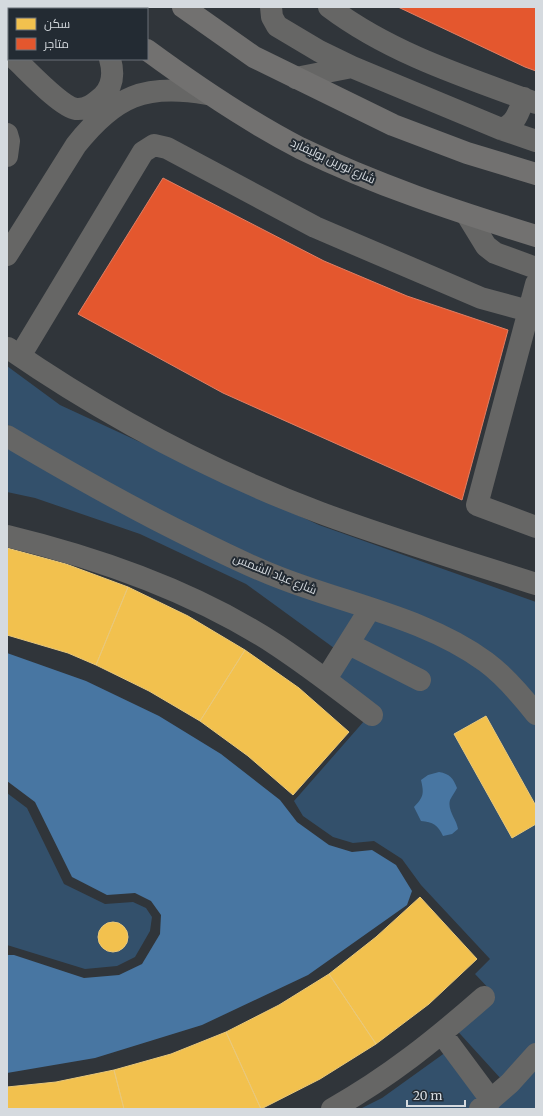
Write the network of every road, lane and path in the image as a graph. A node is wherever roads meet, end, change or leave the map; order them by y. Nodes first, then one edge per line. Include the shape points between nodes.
1 (183, 7) edge
2 (271, 7) edge
3 (329, 7) edge
4 (148, 51) edge
5 (16, 60) edge
6 (110, 60) edge
7 (352, 67) junction
8 (296, 78) junction
9 (207, 94) junction
10 (530, 101) edge
11 (501, 129) junction
12 (7, 134) edge
13 (536, 141) edge
14 (7, 156) edge
15 (536, 174) edge
16 (467, 215) junction
17 (536, 236) edge
18 (7, 255) edge
19 (536, 268) edge
20 (536, 284) edge
21 (530, 320) edge
22 (10, 350) edge
23 (7, 436) edge
24 (536, 527) edge
25 (7, 536) edge
26 (536, 584) edge
27 (370, 609) junction
28 (349, 644) junction
29 (326, 679) junction
30 (420, 680) dead end
31 (536, 714) edge
32 (372, 715) dead end
33 (484, 997) dead end
34 (442, 1034) junction
35 (536, 1054) edge
36 (485, 1105) edge
37 (332, 1109) edge

1 - 8 main road via 254,57
2 - 7 street via 272,17 277,26
3 - 10 street via 396,48 464,78
4 - 9 main road, شارع تورين بوليفارد
5 - 6 street via 62,103 75,109 82,109 95,103 110,86 113,74
7 - 8 street
7 - 11 street
8 - 15 main road via 393,125 467,153
9 - 16 main road, شارع تورين بوليفارد via 300,147 367,178
9 - 18 street via 167,89 137,95 114,107 86,132 68,156
10 - 11 street via 508,128
11 - 13 street
12 - 14 street
16 - 17 main road, شارع تورين بوليفارد
16 - 19 street via 486,246 495,253
20 - 21 street
21 - 22 street via 322,230 167,148 154,145 143,152
21 - 24 street via 477,505
22 - 26 street via 81,397 139,429 258,487 382,535
23 - 27 street, شارع عباد الشمس via 100,490 218,550 278,577
25 - 29 street via 75,554 173,590 258,634
27 - 28 street
27 - 31 street, شارع عباد الشمس via 424,629 474,654 506,679
28 - 29 street
28 - 30 street
29 - 32 street
33 - 34 street
34 - 36 street
34 - 37 street via 398,1068
35 - 36 street via 510,1083

